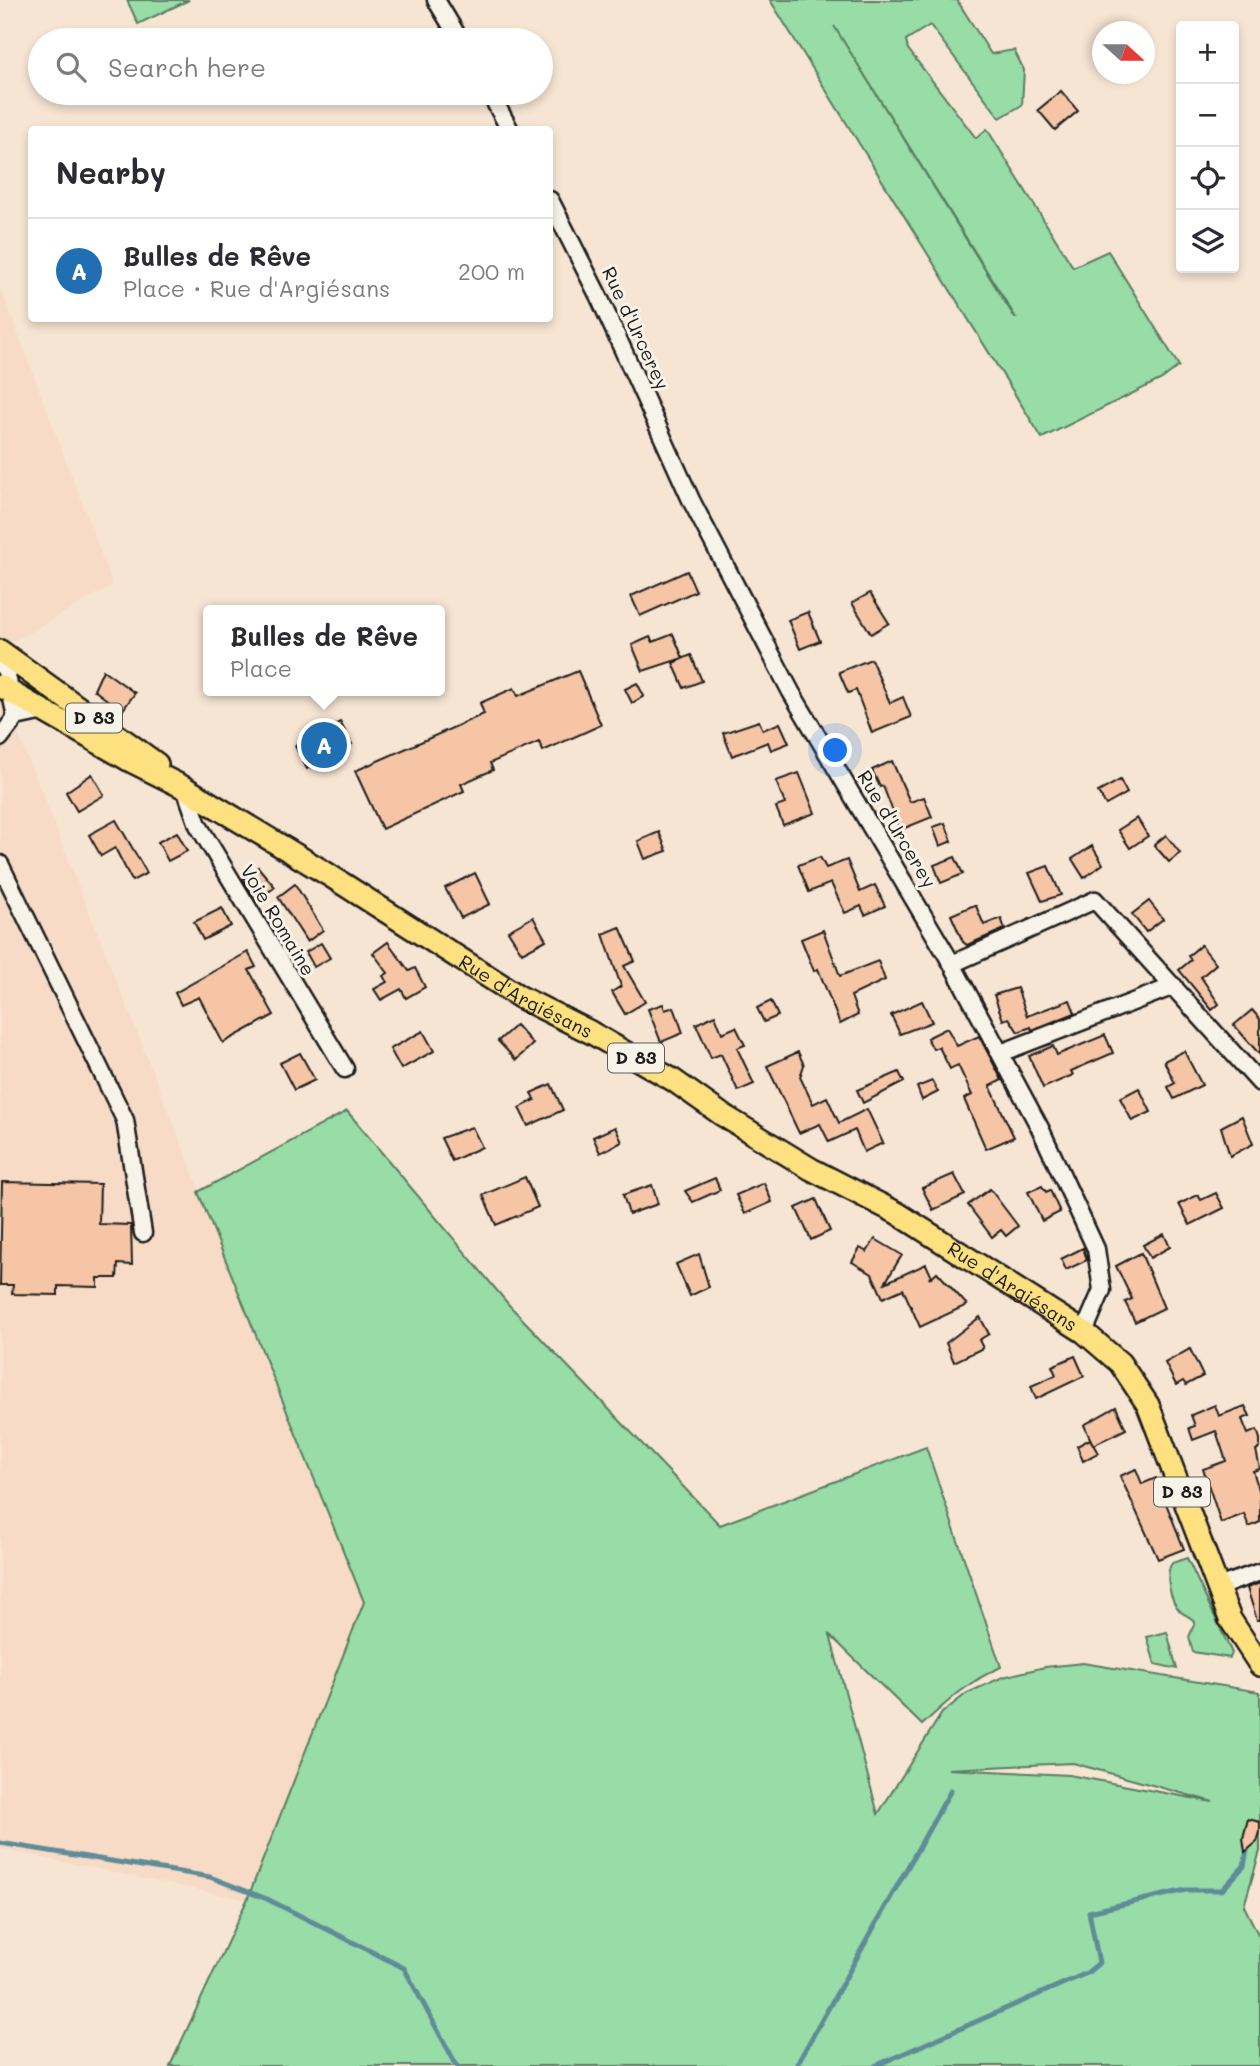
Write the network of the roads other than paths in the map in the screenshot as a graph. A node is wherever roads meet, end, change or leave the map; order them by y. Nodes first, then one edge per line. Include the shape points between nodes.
1 (436, 0) edge
2 (453, 28) edge
3 (496, 105) edge
4 (508, 126) edge
5 (553, 206) edge
6 (0, 651) edge
7 (0, 662) edge
8 (3, 691) edge
9 (77, 707) junction
10 (44, 711) junction
11 (16, 716) junction
12 (0, 738) edge
13 (185, 788) junction
14 (0, 864) edge
15 (951, 964) junction
16 (1174, 986) junction
17 (1001, 1053) junction
18 (345, 1069) dead end
19 (1260, 1083) edge
20 (143, 1233) dead end
21 (1084, 1332) junction
22 (1260, 1572) edge
23 (1218, 1587) junction
24 (1260, 1665) edge

1 - 2 street
3 - 4 street
5 - 15 street, Rue d'Urcerey via 692,502 792,692
6 - 9 main road, Rue d'Argiésans / D 83
7 - 8 street via 6,671
8 - 9 street via 29,685
8 - 10 main road, Rue d'Argiésans / D 83
8 - 11 street
9 - 13 main road, Rue d'Argiésans / D 83 via 131,743
10 - 11 street
10 - 13 main road, Rue d'Argiésans / D 83
11 - 12 street
13 - 18 street, Voie Romaine via 198,825
13 - 21 main road, Rue d'Argiésans / D 83 via 520,997 673,1080 811,1169 897,1213
14 - 20 street via 125,1120
15 - 16 street via 1095,900
15 - 17 street, Rue d'Urcerey
16 - 17 street
16 - 19 street
17 - 21 street, Rue d'Urcerey via 1096,1249 1102,1290
21 - 23 main road, D 83 via 1120,1363 1148,1405
22 - 23 street
23 - 24 main road, D 83 via 1239,1636

